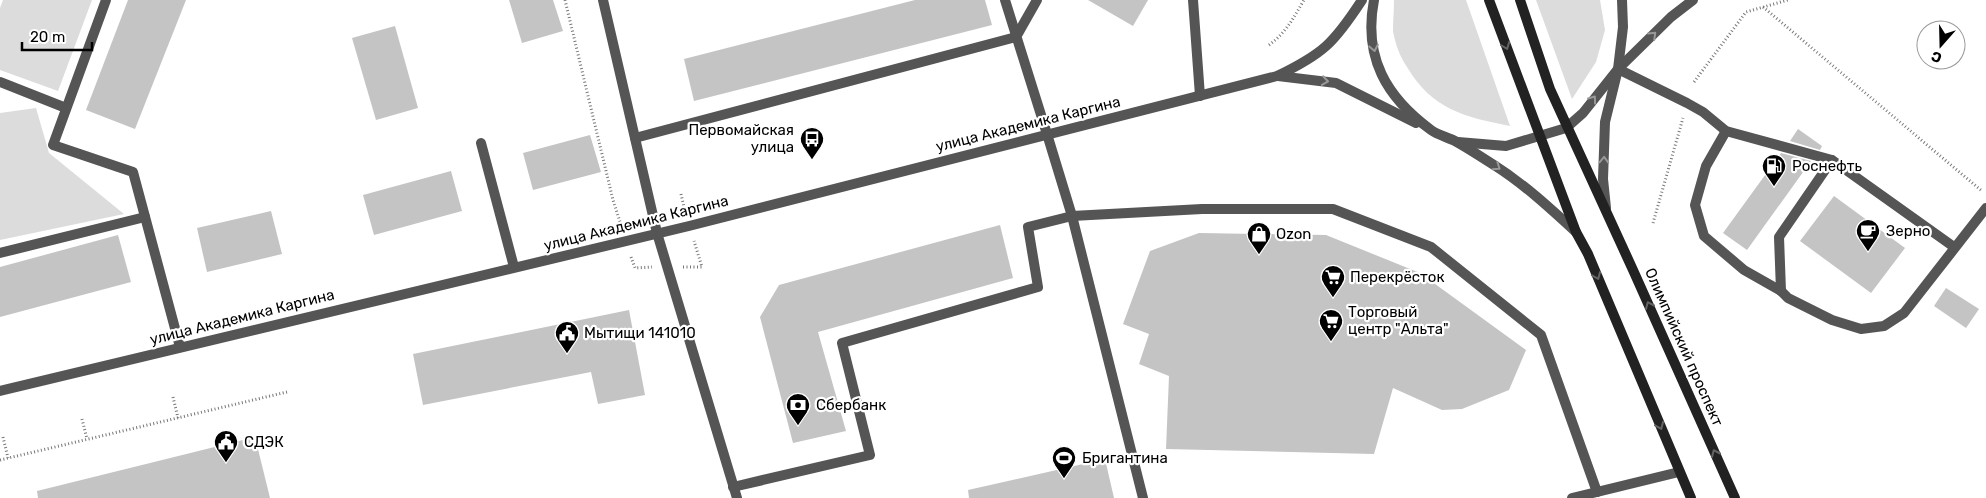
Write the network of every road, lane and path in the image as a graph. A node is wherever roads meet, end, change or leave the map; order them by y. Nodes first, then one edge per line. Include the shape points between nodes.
1 (106, 0) edge
2 (565, 0) edge
3 (603, 0) edge
4 (1005, 0) edge
5 (1037, 0) edge
6 (1193, 0) edge
7 (1304, 0) edge
8 (1362, 0) edge
9 (1374, 0) edge
10 (1489, 0) edge
11 (1520, 0) edge
12 (1622, 0) edge
13 (1693, 0) edge
14 (1788, 0) edge
15 (1762, 7) junction
16 (1016, 37) junction
17 (1270, 45) dead end
18 (1618, 69) junction
19 (1277, 76) junction
20 (0, 82) edge
21 (1694, 82) dead end
22 (1200, 96) junction
23 (1687, 103) junction
24 (66, 108) junction
25 (1566, 128) junction
26 (1432, 131) junction
27 (1726, 131) junction
28 (1048, 134) junction
29 (1540, 136) junction
30 (635, 138) junction
31 (1456, 142) junction
32 (481, 143) dead end
33 (1832, 160) junction
34 (1986, 194) edge
35 (613, 200) dead end
36 (1986, 208) edge
37 (1606, 209) junction
38 (1072, 216) junction
39 (145, 217) junction
40 (1653, 223) dead end
41 (1576, 232) junction
42 (657, 233) junction
43 (1954, 247) junction
44 (0, 253) edge
45 (514, 267) junction
46 (1781, 291) junction
47 (180, 348) junction
48 (0, 391) edge
49 (287, 392) dead end
50 (173, 397) dead end
51 (178, 418) junction
52 (82, 419) dead end
53 (3, 438) dead end
54 (87, 439) junction
55 (8, 458) junction
56 (0, 460) edge
57 (1679, 472) junction
58 (733, 487) junction
59 (1597, 492) junction
60 (737, 498) edge
61 (1143, 498) edge
62 (1572, 498) edge
63 (1691, 498) edge
64 (1735, 498) edge

1 - 24 street
2 - 35 path
3 - 30 street
4 - 16 street
5 - 16 street
6 - 22 street
7 - 17 path via 1289,27
8 - 19 street via 1323,51
9 -> 26 street via 1372,46 1383,80 1403,106
10 -> 29 main road
11 - 25 main road, Олимпийский проспект
12 - 18 street, Олимпийский проспект via 1623,27
18 -> 13 street
14 - 15 path
15 - 21 path via 1746,12
15 - 34 path
16 - 28 street
16 - 30 street
18 - 23 street
25 -> 18 street
37 -> 18 street, Олимпийский проспект via 1603,178 1605,122
19 - 22 street, улица Академика Каргина
19 -> 26 street via 1336,83
20 - 24 street
22 - 28 street, улица Академика Каргина
23 - 27 street
23 - 40 path
24 - 39 street via 52,145 133,172
25 - 29 street
25 - 37 main road, Олимпийский проспект
26 - 31 street
27 - 33 street
27 - 46 street via 1706,166 1695,205 1704,236 1744,270
28 - 38 street
28 - 42 street, улица Академика Каргина
29 - 31 street via 1506,146
29 - 41 main road
30 - 42 street
31 -> 41 street via 1533,193
32 - 45 street
33 - 43 street
33 - 46 street via 1778,237
36 - 43 street
64 -> 37 main road, Олимпийский проспект
38 - 58 street via 1028,227 1038,288 842,343 870,454
38 - 59 street via 1202,208 1333,209 1431,247 1541,334
38 - 61 street
39 - 44 street
39 - 47 street
41 -> 57 main road
42 - 45 street, улица Академика Каргина
42 - 58 street
43 - 46 street via 1904,313 1884,326 1861,329 1832,320 1788,298
45 - 47 street, улица Академика Каргина
47 - 48 street, улица Академика Каргина
49 - 51 path
50 - 51 path
51 - 54 path
52 - 54 path
53 - 55 path
54 - 55 path
55 - 56 path
57 - 59 street
57 - 63 main road
58 - 60 street
59 - 62 street

